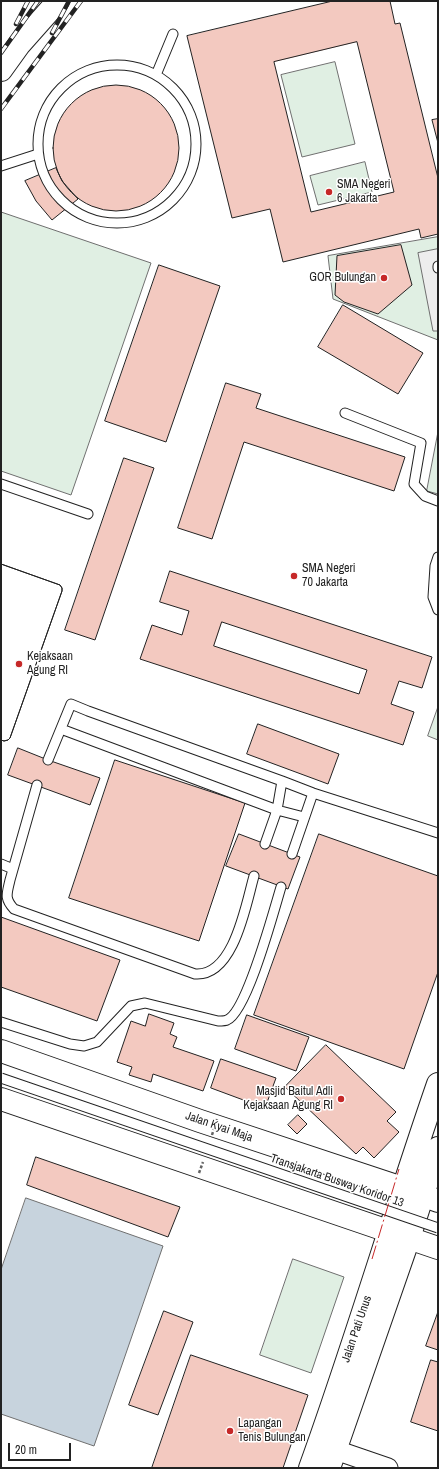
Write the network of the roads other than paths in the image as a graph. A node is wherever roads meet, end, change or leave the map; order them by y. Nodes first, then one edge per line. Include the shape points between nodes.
1 (58, 1) edge
2 (173, 34) dead end
3 (1, 70) edge
4 (156, 74) junction
5 (38, 154) junction
6 (1, 166) edge
7 (345, 413) dead end
8 (1, 484) edge
9 (438, 501) edge
10 (88, 514) dead end
11 (438, 557) edge
12 (438, 610) edge
13 (61, 729) junction
14 (48, 760) dead end
15 (282, 780) junction
16 (37, 785) dead end
17 (313, 793) junction
18 (277, 810) junction
19 (304, 817) junction
20 (438, 834) edge
21 (265, 844) dead end
22 (292, 854) dead end
23 (1, 864) edge
24 (13, 869) junction
25 (254, 876) dead end
26 (281, 886) dead end
27 (1, 1022) edge
28 (1, 1051) edge
29 (1, 1078) edge
30 (438, 1084) edge
31 (1, 1099) edge
32 (438, 1148) edge
33 (402, 1188) junction
34 (430, 1199) edge
35 (438, 1228) edge
36 (399, 1235) junction
37 (438, 1248) edge
38 (328, 1454) edge
39 (310, 1468) edge
40 (388, 1468) edge

1 - 3 main road via 19,45
2 - 4 lane
4 - 5 lane via 129,65 100,66 72,78 52,98 40,125
4 - 5 lane via 179,94 190,113 197,148 190,176 173,200 149,217 120,223 91,219 66,204 47,181
5 - 6 lane
7 - 9 lane via 421,443 414,484 426,496
8 - 10 lane
11 - 12 lane via 433,596
13 - 14 lane
13 - 15 lane via 71,704
13 - 18 lane
15 - 17 lane
15 - 18 lane
16 - 24 lane
17 - 19 lane
17 - 20 lane
18 - 19 lane
18 - 21 lane
19 - 22 lane
23 - 24 lane
24 - 25 lane via 7,896 14,909 195,974 203,974 217,968 228,956
26 - 27 lane via 264,945 242,1004 227,1021 145,1003 138,1004 131,1006 97,1042 84,1046
28 - 33 main road, Jalan Kyai Maja
29 - 35 lane, Transjakarta Busway Koridor 13, bridge
30 - 33 main road, Jalan Pati Unus
31 - 36 main road
32 - 34 main road, Jalan Pati Unus
33 - 34 main road, Jalan Kyai Maja
33 - 36 main road, Jalan Pati Unus
34 - 36 main road, Jalan Pati Unus
36 - 37 main road
36 - 38 main road, Jalan Pati Unus
38 - 39 main road, Jalan Pati Unus
38 - 40 street

